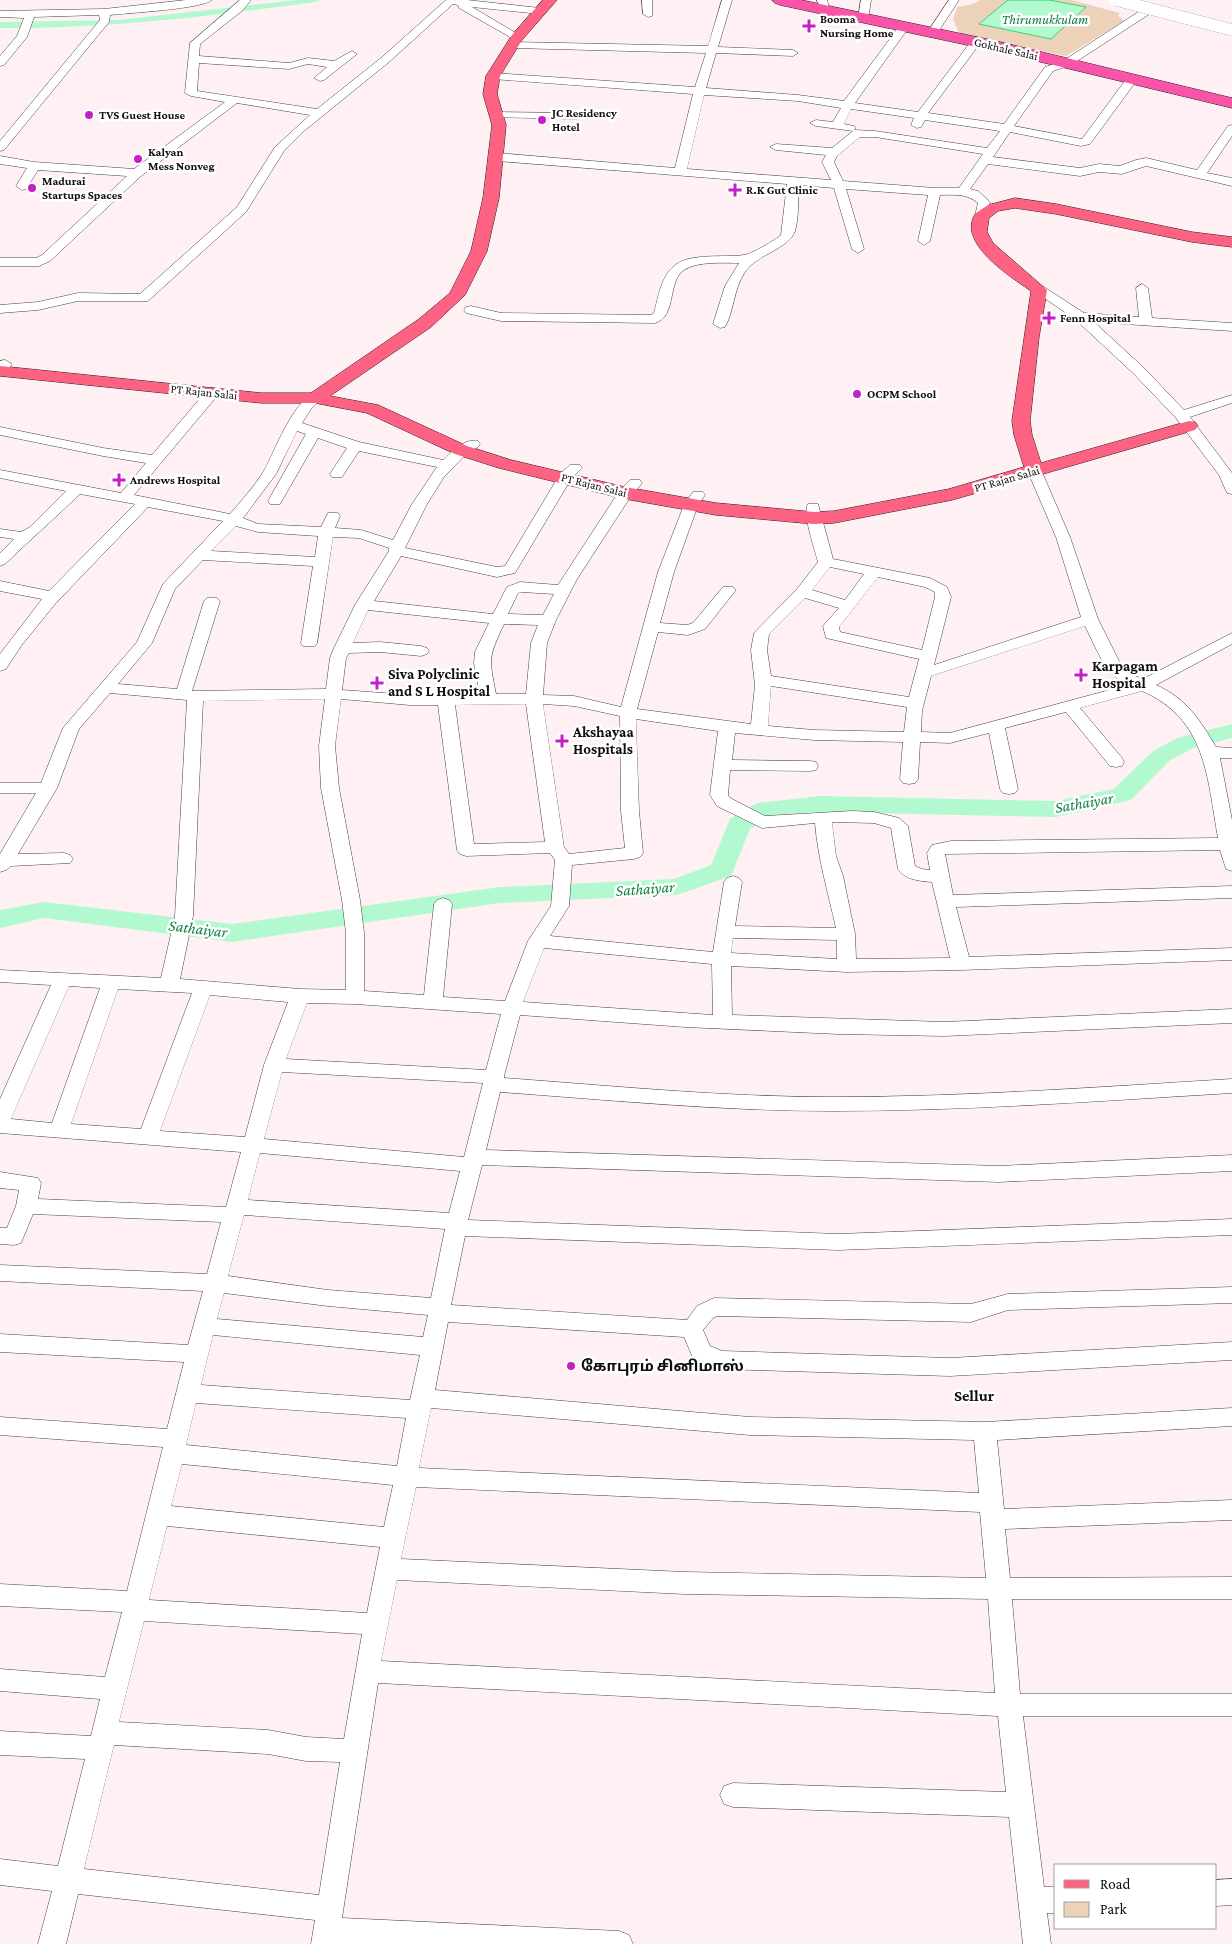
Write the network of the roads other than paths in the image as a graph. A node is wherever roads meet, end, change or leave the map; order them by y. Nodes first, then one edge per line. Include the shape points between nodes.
1 (86, 0) edge
2 (207, 0) edge
3 (647, 0) edge
4 (727, 0) edge
5 (782, 0) edge
6 (866, 0) edge
7 (954, 0) edge
8 (1116, 0) edge
9 (454, 1) edge
10 (1131, 1) edge
11 (161, 4) edge
12 (242, 4) edge
13 (823, 5) edge
14 (545, 6) edge
15 (1153, 7) junction
16 (89, 13) junction
17 (0, 14) edge
18 (648, 14) dead end
19 (229, 16) joint
20 (863, 19) junction
21 (103, 20) junction
22 (28, 22) junction
23 (904, 28) junction
24 (1232, 29) edge
25 (932, 33) junction
26 (514, 41) junction
27 (976, 42) junction
28 (712, 50) junction
29 (793, 52) dead end
30 (352, 54) dead end
31 (194, 59) junction
32 (0, 63) edge
33 (1067, 63) junction
34 (336, 65) junction
35 (493, 76) junction
36 (320, 78) dead end
37 (1131, 80) junction
38 (700, 90) junction
39 (234, 100) junction
40 (1232, 103) edge
41 (848, 104) junction
42 (319, 113) junction
43 (496, 115) junction
44 (921, 115) junction
45 (576, 116) dead end
46 (816, 123) dead end
47 (837, 126) junction
48 (1006, 128) junction
49 (1232, 128) edge
50 (857, 133) junction
51 (909, 139) junction
52 (776, 147) dead end
53 (0, 148) edge
54 (833, 152) junction
55 (988, 156) junction
56 (497, 157) junction
57 (0, 160) edge
58 (34, 166) junction
59 (680, 172) junction
60 (137, 173) junction
61 (1200, 174) junction
62 (793, 181) junction
63 (1232, 182) edge
64 (839, 185) junction
65 (22, 186) dead end
66 (963, 191) junction
67 (935, 192) junction
68 (981, 216) junction
69 (924, 241) dead end
70 (1232, 242) edge
71 (858, 248) dead end
72 (749, 259) junction
73 (0, 262) edge
74 (1142, 288) dead end
75 (1039, 290) junction
76 (0, 309) edge
77 (471, 310) dead end
78 (1080, 317) junction
79 (1146, 320) junction
80 (720, 324) dead end
81 (1232, 327) edge
82 (1, 367) edge
83 (136, 381) junction
84 (213, 392) junction
85 (320, 394) junction
86 (1232, 399) edge
87 (1185, 421) junction
88 (294, 426) junction
89 (0, 431) edge
90 (314, 432) junction
91 (355, 446) junction
92 (467, 447) junction
93 (156, 460) junction
94 (446, 465) junction
95 (1033, 466) junction
96 (570, 472) junction
97 (0, 474) edge
98 (338, 474) dead end
99 (1229, 475) edge
100 (76, 488) junction
101 (630, 488) junction
102 (1232, 490) edge
103 (124, 498) junction
104 (695, 500) junction
105 (275, 501) dead end
106 (145, 502) junction
107 (814, 512) junction
108 (333, 516) dead end
109 (234, 519) junction
110 (326, 532) junction
111 (0, 533) edge
112 (27, 535) junction
113 (397, 549) junction
114 (199, 555) junction
115 (0, 561) edge
116 (321, 562) junction
117 (826, 562) junction
118 (874, 572) junction
119 (0, 586) edge
120 (564, 590) junction
121 (728, 590) dead end
122 (802, 592) junction
123 (54, 597) junction
124 (212, 602) dead end
125 (363, 605) junction
126 (849, 606) junction
127 (498, 619) junction
128 (1090, 619) junction
129 (548, 620) junction
130 (652, 626) junction
131 (1232, 638) edge
132 (308, 642) dead end
133 (342, 648) junction
134 (4, 651) edge
135 (421, 651) dead end
136 (927, 656) junction
137 (0, 666) edge
138 (922, 674) junction
139 (763, 680) junction
140 (1142, 686) junction
141 (108, 688) junction
142 (334, 694) junction
143 (188, 695) junction
144 (489, 699) junction
145 (534, 699) junction
146 (446, 700) junction
147 (916, 703) junction
148 (1070, 706) junction
149 (628, 713) junction
150 (996, 726) junction
151 (727, 727) junction
152 (759, 729) junction
153 (910, 737) junction
154 (1210, 752) junction
155 (1232, 753) edge
156 (1116, 762) dead end
157 (722, 765) junction
158 (810, 766) dead end
159 (909, 779) dead end
160 (0, 788) edge
161 (48, 788) junction
162 (1009, 789) dead end
163 (823, 817) junction
164 (1227, 844) junction
165 (560, 853) junction
166 (64, 859) dead end
167 (2, 862) edge
168 (1232, 865) edge
169 (941, 878) junction
170 (733, 882) dead end
171 (1232, 892) edge
172 (945, 901) junction
173 (443, 904) dead end
174 (725, 932) junction
175 (846, 934) junction
176 (537, 941) junction
177 (1232, 954) edge
178 (721, 959) junction
179 (961, 964) junction
180 (848, 966) junction
181 (0, 976) edge
182 (62, 979) junction
183 (111, 982) junction
184 (169, 985) junction
185 (203, 988) junction
186 (300, 996) junction
187 (355, 998) junction
188 (433, 1002) junction
189 (512, 1007) junction
190 (1232, 1016) edge
191 (724, 1021) junction
192 (274, 1066) junction
193 (494, 1080) junction
194 (1232, 1086) edge
195 (0, 1122) edge
196 (0, 1126) edge
197 (59, 1131) junction
198 (148, 1137) junction
199 (252, 1145) junction
200 (474, 1161) junction
201 (1232, 1163) edge
202 (0, 1180) edge
203 (26, 1206) junction
204 (235, 1211) junction
205 (457, 1225) junction
206 (1232, 1227) edge
207 (0, 1236) edge
208 (0, 1273) edge
209 (215, 1284) junction
210 (1232, 1295) edge
211 (440, 1310) junction
212 (204, 1326) junction
213 (692, 1329) junction
214 (0, 1343) edge
215 (432, 1347) junction
216 (1232, 1351) edge
217 (197, 1354) junction
218 (187, 1393) junction
219 (421, 1404) junction
220 (1232, 1417) edge
221 (0, 1426) edge
222 (985, 1431) junction
223 (174, 1446) junction
224 (406, 1477) junction
225 (1232, 1510) edge
226 (992, 1511) junction
227 (157, 1515) junction
228 (394, 1538) junction
229 (387, 1569) junction
230 (1232, 1588) edge
231 (999, 1589) junction
232 (0, 1595) edge
233 (135, 1606) junction
234 (376, 1624) junction
235 (367, 1671) junction
236 (0, 1680) edge
237 (115, 1689) junction
238 (1232, 1704) edge
239 (1010, 1705) junction
240 (102, 1740) junction
241 (0, 1743) edge
242 (354, 1750) junction
243 (733, 1795) dead end
244 (1021, 1805) junction
245 (0, 1872) edge
246 (67, 1881) junction
247 (1232, 1892) edge
248 (1217, 1893) edge
249 (1044, 1901) edge
250 (327, 1928) edge
251 (52, 1944) edge
252 (618, 1944) edge
253 (1037, 1944) edge

1 - 16 street
2 - 11 street
3 - 18 street
4 - 28 street
5 - 13 highway, Gokhale Salai
6 - 20 street
7 - 25 street
8 - 24 street, bridge
9 - 14 street
9 - 26 street
9 - 42 street
10 - 15 highway
11 - 21 street
12 - 19 street
13 - 20 highway, Gokhale Salai
14 - 26 main road
15 - 24 highway
15 - 33 street
16 - 21 street
16 - 22 street
17 - 22 street
19 - 31 street via 195,43
20 - 23 highway, Gokhale Salai
21 - 53 street
22 - 32 street via 22,37
23 - 25 highway, Gokhale Salai
23 - 41 street
25 - 27 highway, Gokhale Salai
26 - 28 street
26 - 35 main road
27 - 33 highway, Gokhale Salai
27 - 44 street
28 - 29 street
28 - 38 street
30 - 34 street
31 - 34 street via 289,66 308,60
31 - 39 street via 191,93
33 - 37 highway, Gokhale Salai
33 - 48 street via 1049,69
34 - 36 street
35 - 38 street
35 - 43 main road via 490,94
37 - 40 highway, Gokhale Salai
37 - 48 street via 1086,142 1077,143
38 - 41 street
38 - 59 street
39 - 42 street
39 - 60 street
41 - 44 street
41 - 47 street
42 - 76 street via 279,149 242,209 143,298 78,298
43 - 45 street
43 - 56 main road via 499,125
44 - 48 street
44 - 51 street
46 - 47 street
47 - 50 street
48 - 55 street
49 - 61 street
50 - 51 street
50 - 54 street
51 - 55 street
52 - 54 street
54 - 64 street via 828,162
55 - 61 street via 1080,172 1099,168 1122,170 1146,162
55 - 66 street
56 - 59 street
56 - 85 main road via 479,251 457,295 425,323
57 - 58 street
58 - 60 street
58 - 65 street
59 - 62 street
60 - 73 street via 46,258 39,262
61 - 63 street
62 - 64 street
62 - 72 street via 786,237 781,243
64 - 67 street
64 - 71 street
66 - 67 street
66 - 68 street via 984,202
67 - 69 street
68 - 70 main road via 993,208 1015,203
68 - 75 main road via 979,232 982,240 998,258
72 - 77 street via 681,265 675,270 660,314 650,320 501,317
72 - 80 street via 726,297
74 - 79 street
75 - 78 street
75 - 95 main road via 1021,421
78 - 79 street
78 - 87 street via 1110,342
79 - 81 street
82 - 83 main road, PT Rajan Salai
83 - 84 main road, PT Rajan Salai
83 - 85 main road, PT Rajan Salai
84 - 85 main road, PT Rajan Salai via 261,398
84 - 93 street
85 - 88 street via 306,406
85 - 92 main road, PT Rajan Salai via 372,409
86 - 87 street
87 - 95 main road, PT Rajan Salai
87 - 99 street
88 - 90 street
88 - 109 street via 269,474
89 - 93 street
90 - 91 street
90 - 105 street
91 - 94 street
91 - 98 street
92 - 94 street
92 - 96 main road, PT Rajan Salai via 506,464
93 - 103 street
94 - 113 street via 413,515
95 - 107 main road, PT Rajan Salai via 952,494 834,516
95 - 128 street via 1064,537
96 - 101 main road, PT Rajan Salai
96 - 113 street via 510,570 496,572
97 - 100 street
99 - 102 street
100 - 103 street
100 - 112 street
101 - 104 main road, PT Rajan Salai
101 - 120 street
103 - 106 street
104 - 107 main road, PT Rajan Salai via 716,509
104 - 130 street via 666,572
106 - 109 street
106 - 123 street
107 - 117 street
108 - 110 street
109 - 110 street via 258,528
109 - 114 street
110 - 113 street via 361,534
110 - 116 street
111 - 112 street
112 - 115 street
113 - 125 street
114 - 116 street
114 - 141 street via 168,587 144,643
116 - 132 street
117 - 118 street
117 - 122 street
118 - 126 street
118 - 136 street via 930,583 942,590 943,597
119 - 123 street
120 - 127 street via 517,587 512,590
120 - 129 street
121 - 130 street via 699,626 688,630
122 - 126 street
122 - 139 street via 762,633 758,647
123 - 134 street
124 - 143 street
125 - 127 street
125 - 133 street
126 - 136 street via 831,626 832,635
127 - 129 street
127 - 144 street via 487,640 482,663
128 - 138 street
128 - 140 street via 1114,667
129 - 145 street via 539,643
130 - 149 street
131 - 140 street
133 - 135 street
133 - 142 street
134 - 137 street
136 - 138 street
138 - 147 street
139 - 147 street
139 - 152 street
140 - 148 street
140 - 154 street via 1170,700 1192,720
141 - 143 street
141 - 161 street via 71,728
142 - 143 street
142 - 146 street
142 - 187 street via 328,746 330,788 355,933
143 - 184 street via 184,916
144 - 145 street
144 - 146 street
145 - 149 street via 574,701
145 - 165 street
146 - 165 street via 466,850
147 - 153 street
148 - 150 street
148 - 156 street
149 - 151 street
149 - 165 street via 634,853
150 - 153 street via 950,738
150 - 162 street
151 - 152 street
151 - 157 street
152 - 153 street via 814,735
153 - 159 street
154 - 155 street
154 - 164 street
157 - 158 street
157 - 163 street via 719,795 723,802 762,822
160 - 161 street
161 - 167 street
163 - 169 street via 895,822 899,826 907,869 918,875
163 - 175 street via 827,856
164 - 168 street
164 - 169 street via 943,848 936,853
165 - 176 street via 560,906
166 - 167 street
169 - 172 street
170 - 174 street
171 - 172 street
172 - 179 street
173 - 188 street
174 - 175 street
174 - 178 street
175 - 180 street
176 - 178 street
176 - 189 street
177 - 179 street
178 - 180 street
178 - 191 street
179 - 180 street
181 - 182 street
182 - 183 street
182 - 195 street
183 - 184 street
183 - 197 street
184 - 185 street
185 - 186 street
185 - 198 street
186 - 187 street
186 - 192 street
187 - 188 street
188 - 189 street
189 - 191 street
189 - 193 street
190 - 191 street via 944,1029
192 - 193 street
192 - 199 street
193 - 194 street via 690,1099 830,1104 971,1102
193 - 200 street
196 - 197 street
197 - 198 street
198 - 199 street
199 - 200 street
199 - 204 street
200 - 201 street via 999,1174
200 - 205 street
202 - 203 street via 30,1183
203 - 204 street
203 - 207 street via 14,1237
204 - 205 street
204 - 209 street
205 - 206 street via 838,1242
205 - 211 street
208 - 209 street
209 - 211 street
209 - 212 street
210 - 213 street via 1008,1302 971,1313 714,1307 705,1312
211 - 213 street
211 - 215 street
212 - 215 street
212 - 217 street
213 - 216 street via 701,1352 720,1360 950,1367
214 - 217 street
215 - 219 street
217 - 218 street
218 - 219 street
218 - 223 street
219 - 222 street via 750,1426
219 - 224 street
220 - 222 street
221 - 223 street
222 - 226 street
223 - 224 street
223 - 227 street
224 - 226 street
224 - 228 street
225 - 226 street
226 - 231 street
227 - 228 street
227 - 233 street
228 - 229 street
229 - 231 street via 685,1583
229 - 234 street
230 - 231 street
231 - 239 street
232 - 233 street
233 - 234 street
233 - 237 street
234 - 235 street
235 - 239 street
235 - 242 street
236 - 237 street
237 - 240 street
238 - 239 street
239 - 244 street
240 - 241 street
240 - 242 street via 268,1742 306,1749
240 - 246 street
242 - 250 street
243 - 244 street
244 - 249 street
245 - 246 street
246 - 250 street
246 - 251 street
247 - 248 street
249 - 253 street
250 - 252 street

